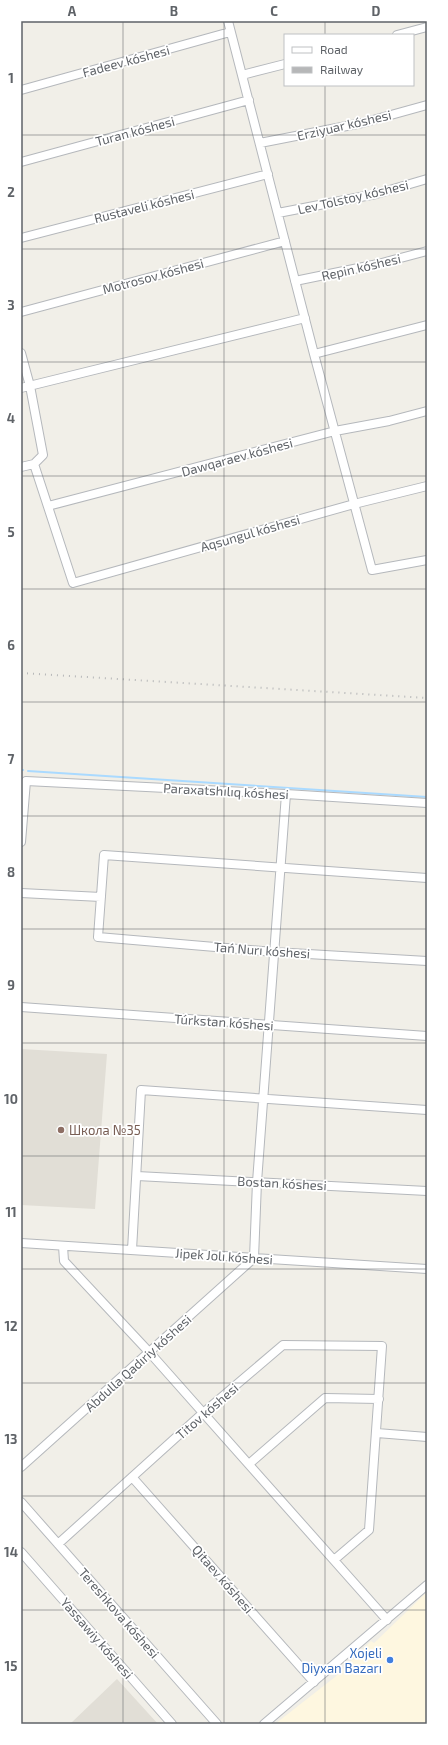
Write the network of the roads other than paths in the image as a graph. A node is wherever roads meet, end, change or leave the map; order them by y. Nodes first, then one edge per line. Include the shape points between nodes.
1 (228, 21) edge
2 (427, 27) edge
3 (230, 32) junction
4 (401, 34) edge
5 (284, 64) edge
6 (242, 75) junction
7 (21, 90) edge
8 (248, 100) junction
9 (427, 105) edge
10 (260, 144) junction
11 (21, 162) edge
12 (268, 174) junction
13 (427, 179) edge
14 (278, 213) junction
15 (21, 238) edge
16 (285, 241) junction
17 (427, 251) edge
18 (295, 281) junction
19 (21, 312) edge
20 (305, 318) junction
21 (427, 325) edge
22 (21, 353) edge
23 (314, 354) junction
24 (30, 386) junction
25 (21, 388) edge
26 (427, 411) edge
27 (335, 431) junction
28 (34, 464) junction
29 (21, 467) edge
30 (427, 486) edge
31 (354, 504) junction
32 (48, 506) junction
33 (427, 560) edge
34 (286, 794) junction
35 (427, 803) edge
36 (21, 842) edge
37 (280, 868) junction
38 (427, 878) edge
39 (21, 893) edge
40 (101, 897) junction
41 (274, 952) junction
42 (427, 961) edge
43 (21, 1007) edge
44 (269, 1025) junction
45 (427, 1036) edge
46 (263, 1098) junction
47 (427, 1110) edge
48 (136, 1176) junction
49 (257, 1182) junction
50 (427, 1191) edge
51 (21, 1243) edge
52 (63, 1246) junction
53 (132, 1250) junction
54 (254, 1258) junction
55 (427, 1270) edge
56 (150, 1353) junction
57 (379, 1399) junction
58 (203, 1413) junction
59 (377, 1432) junction
60 (427, 1437) edge
61 (249, 1464) junction
62 (21, 1467) edge
63 (132, 1477) junction
64 (21, 1502) edge
65 (58, 1544) junction
66 (21, 1552) edge
67 (334, 1560) junction
68 (427, 1585) edge
69 (387, 1620) junction
70 (314, 1682) junction
71 (172, 1724) edge
72 (217, 1724) edge
73 (264, 1724) edge

1 - 3 street
2 - 4 street
3 - 6 street
3 - 7 street, Fadeev kóshesi
5 - 6 street
6 - 8 street
8 - 10 street
8 - 11 street, Turan kóshesi
9 - 10 street, Erziyuar kóshesi via 362,123
10 - 12 street
12 - 14 street
12 - 15 street, Rustaveli kóshesi
13 - 14 street, Lev Tolstoy kóshesi via 376,194
14 - 16 street
16 - 18 street
16 - 19 street, Motrosov kóshesi
17 - 18 street, Repin kóshesi
18 - 20 street
20 - 23 street
20 - 24 street
21 - 23 street
22 - 24 street
23 - 27 street
24 - 25 street
24 - 28 street via 43,455
26 - 27 street, Dawqaraev kóshesi
27 - 31 street
27 - 32 street, Dawqaraev kóshesi
28 - 29 street
28 - 32 street
30 - 31 street, Aqsungul kóshesi
31 - 32 street, Aqsungul kóshesi via 73,583
31 - 33 street via 372,570
34 - 35 street, Paraxatshılıq kóshesi
34 - 36 street, Paraxatshılıq kóshesi via 26,781
34 - 37 street
37 - 38 street
37 - 40 street via 104,855
37 - 41 street
39 - 40 street
40 - 41 street, Tań Nurı kóshesi via 98,937
41 - 42 street, Tań Nurı kóshesi
41 - 44 street
43 - 44 street, Túrkstan kóshesi
44 - 45 street, Túrkstan kóshesi
44 - 46 street
46 - 47 street
46 - 48 street via 141,1090
46 - 49 street
48 - 49 street, Bostan kóshesi
48 - 53 street
49 - 50 street, Bostan kóshesi
49 - 54 street
51 - 52 street, Jipek Jolı kóshesi
52 - 53 street, Jipek Jolı kóshesi
52 - 56 street via 64,1261
53 - 54 street, Jipek Jolı kóshesi
54 - 55 street, Jipek Jolı kóshesi
54 - 56 street, Abdulla Qadıriy kóshesi
56 - 58 street
56 - 62 street, Abdulla Qadıriy kóshesi
57 - 58 street, Titov kóshesi via 382,1346 283,1345
57 - 59 street
57 - 61 street via 325,1398
58 - 61 street
58 - 63 street, Titov kóshesi
59 - 60 street
59 - 67 street via 369,1530
61 - 67 street
63 - 65 street, Titov kóshesi
63 - 70 street, Qitaev kóshesi
64 - 65 street, Tereshkova kóshesi
65 - 72 street, Tereshkova kóshesi
66 - 71 street, Yassawiy kóshesi
67 - 69 street
68 - 69 street
69 - 70 street
70 - 73 street

